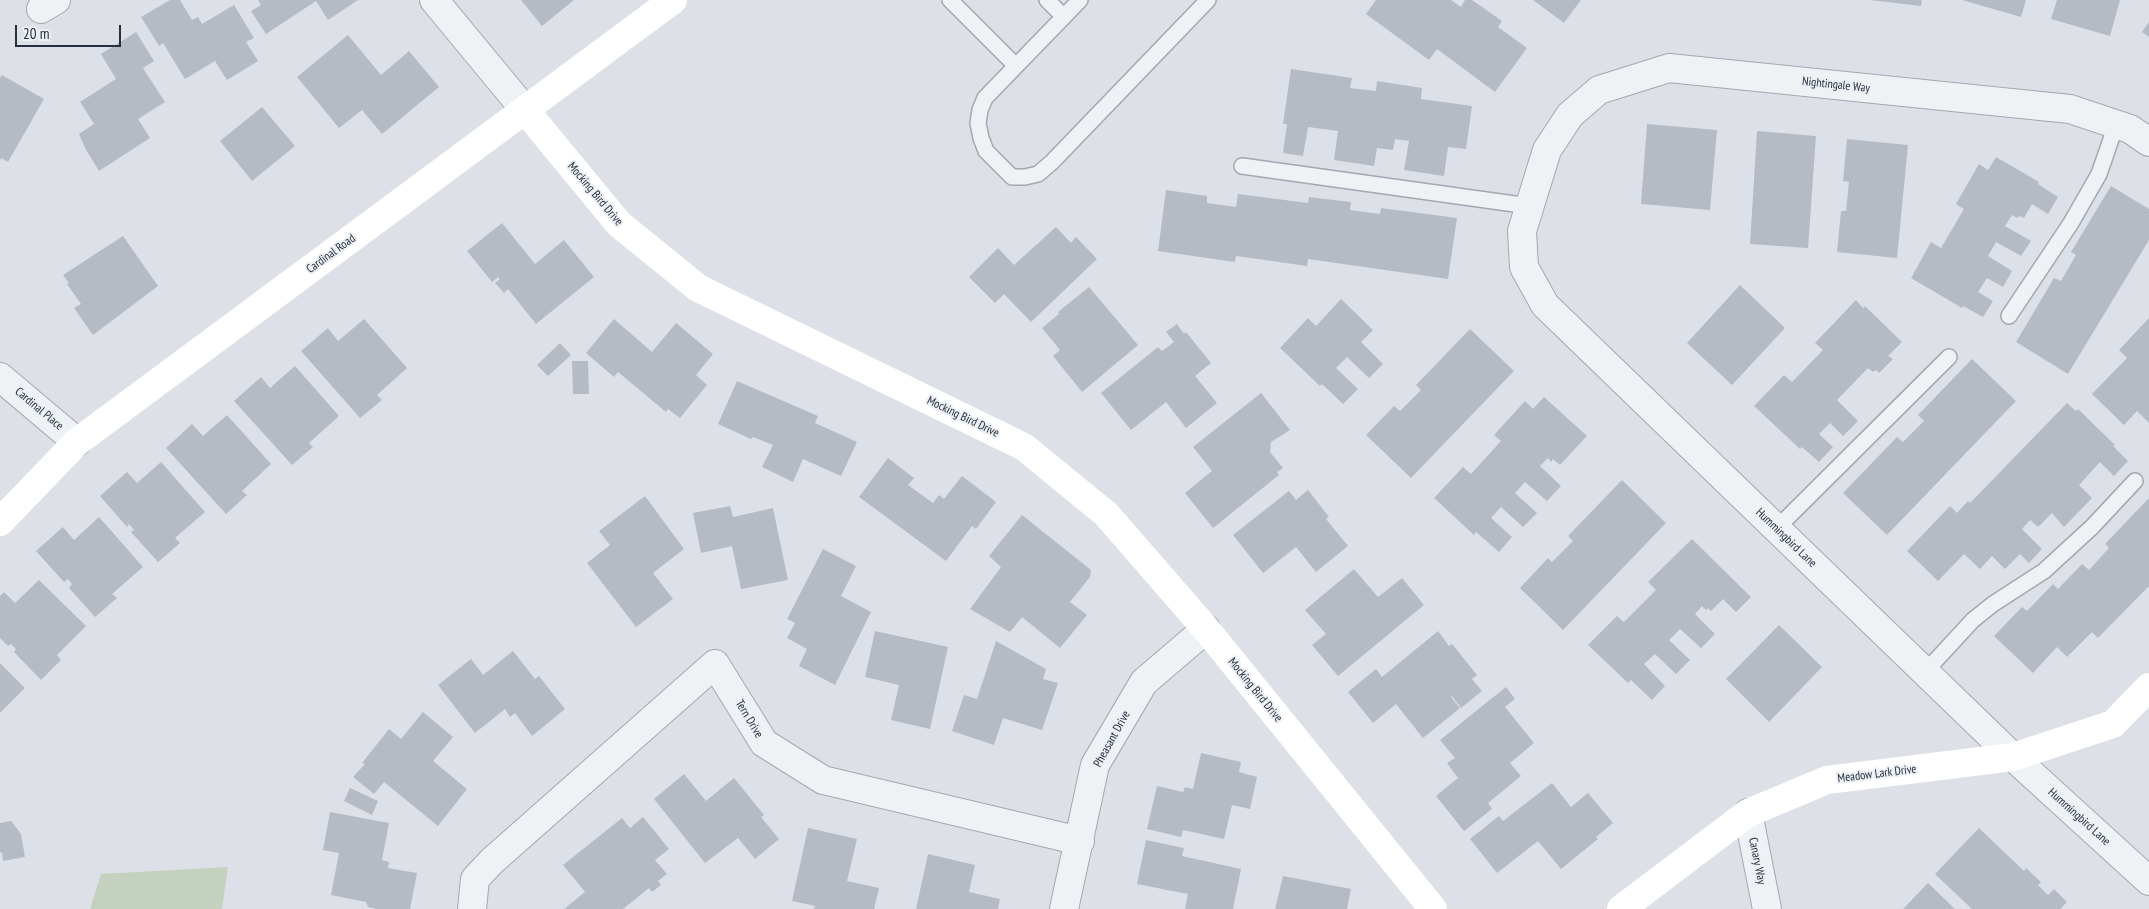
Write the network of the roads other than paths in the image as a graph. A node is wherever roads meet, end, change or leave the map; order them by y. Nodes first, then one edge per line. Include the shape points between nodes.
1 (434, 0) edge
2 (673, 0) edge
3 (950, 0) edge
4 (1047, 0) edge
5 (1080, 0) edge
6 (1208, 0) edge
7 (1064, 17) junction
8 (1016, 66) junction
9 (526, 110) junction
10 (2116, 124) junction
11 (2149, 142) edge
12 (1547, 150) joint
13 (1242, 166) dead end
14 (1529, 206) junction
15 (2009, 316) dead end
16 (1948, 357) dead end
17 (0, 377) edge
18 (77, 442) junction
19 (2135, 481) dead end
20 (0, 522) edge
21 (1776, 529) junction
22 (1206, 629) junction
23 (1925, 672) junction
24 (2149, 687) edge
25 (2013, 757) junction
26 (1748, 814) junction
27 (1080, 841) junction
28 (2149, 881) edge
29 (472, 909) edge
30 (1064, 909) edge
31 (1433, 909) edge
32 (1621, 909) edge
33 (1767, 909) edge

1 - 9 street, Mocking Bird Drive
2 - 9 street, Cardinal Road
3 - 8 lane
4 - 7 lane
5 - 7 lane
6 - 8 lane via 1052,162 1038,174 1025,177 1012,177 986,151 978,123 985,98
7 - 8 lane
9 - 18 street, Cardinal Road
9 - 22 street, Mocking Bird Drive via 618,224 698,288 1024,447 1106,514
10 - 11 street, Nightingale Way
10 - 12 street, Nightingale Way via 2070,110 1669,68 1599,90 1570,115
10 - 15 lane via 2094,182 2071,223
12 - 14 street, Hummingbird Lane
13 - 14 lane
14 - 21 street, Hummingbird Lane via 1522,231 1524,267 1545,305
16 - 21 lane
17 - 18 street, Cardinal Place
18 - 20 street, Cardinal Road
19 - 23 lane via 2044,571 1973,620
21 - 23 street, Hummingbird Lane
22 - 27 street, Pheasant Drive via 1144,682 1095,765
22 - 31 street, Mocking Bird Drive
23 - 25 street, Hummingbird Lane
24 - 25 street, Meadow Lark Drive via 2113,724
25 - 26 street, Meadow Lark Drive via 1827,780
25 - 28 street, Hummingbird Lane
26 - 32 street, Meadow Lark Drive
26 - 33 street, Canary Way
27 - 29 street, Tern Drive via 823,780 764,744 715,664 492,861 475,879
27 - 30 street, Pheasant Drive

